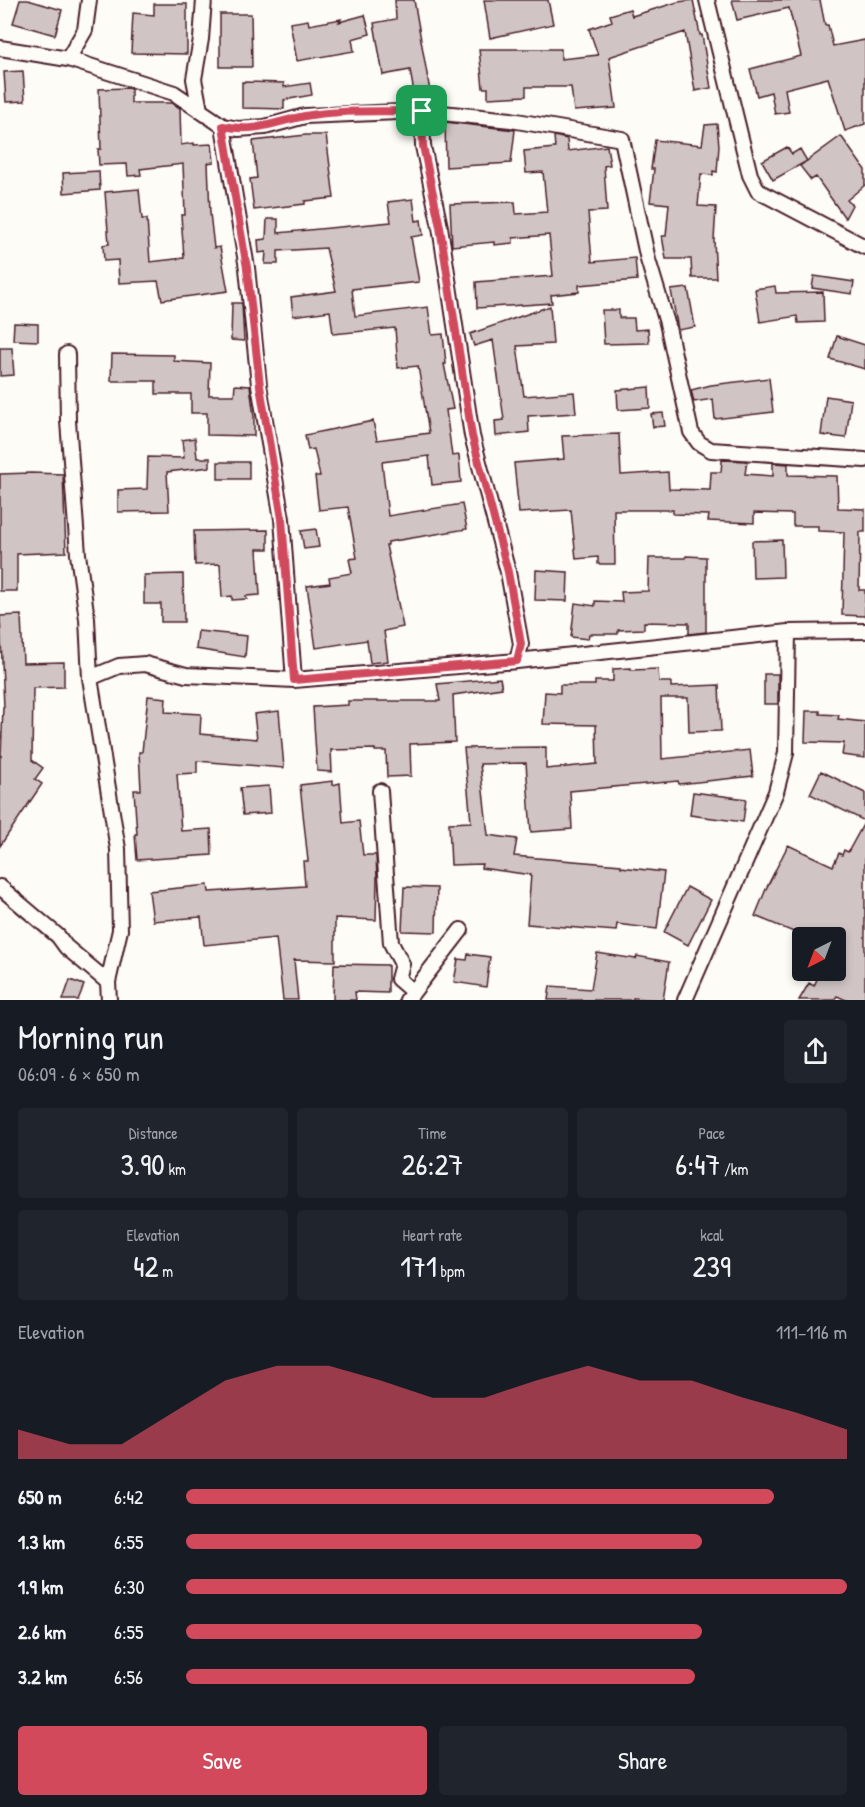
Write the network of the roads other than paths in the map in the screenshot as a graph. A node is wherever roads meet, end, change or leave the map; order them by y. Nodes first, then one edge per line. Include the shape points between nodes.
1 (89, 0) edge
2 (204, 0) edge
3 (706, 0) edge
4 (0, 48) edge
5 (68, 59) junction
6 (200, 110) junction
7 (422, 111) junction
8 (223, 126) junction
9 (865, 247) edge
10 (66, 354) dead end
11 (865, 460) edge
12 (865, 631) edge
13 (788, 633) junction
14 (517, 661) junction
15 (90, 678) junction
16 (294, 680) junction
17 (380, 791) dead end
18 (0, 887) edge
19 (461, 930) dead end
20 (108, 982) junction
21 (410, 996) edge
22 (109, 1000) edge
23 (685, 1000) edge

1 - 5 street via 85,30
2 - 6 street via 194,79
3 - 9 street via 750,175 758,191
4 - 5 street
5 - 6 street via 174,93
6 - 8 street
7 - 8 street via 305,116 265,127
7 - 11 street via 512,120 622,139 691,432 699,443 711,450
7 - 14 street via 423,146 440,227 472,436 508,572 521,644
8 - 16 street via 282,519
10 - 15 street via 76,531
12 - 13 street
13 - 14 street
13 - 23 street via 783,771
14 - 16 street
15 - 16 street via 119,666 145,664 186,675
15 - 20 street via 118,849 120,930
17 - 21 street via 391,943 402,964 398,979
18 - 20 street
19 - 21 street
20 - 22 street

